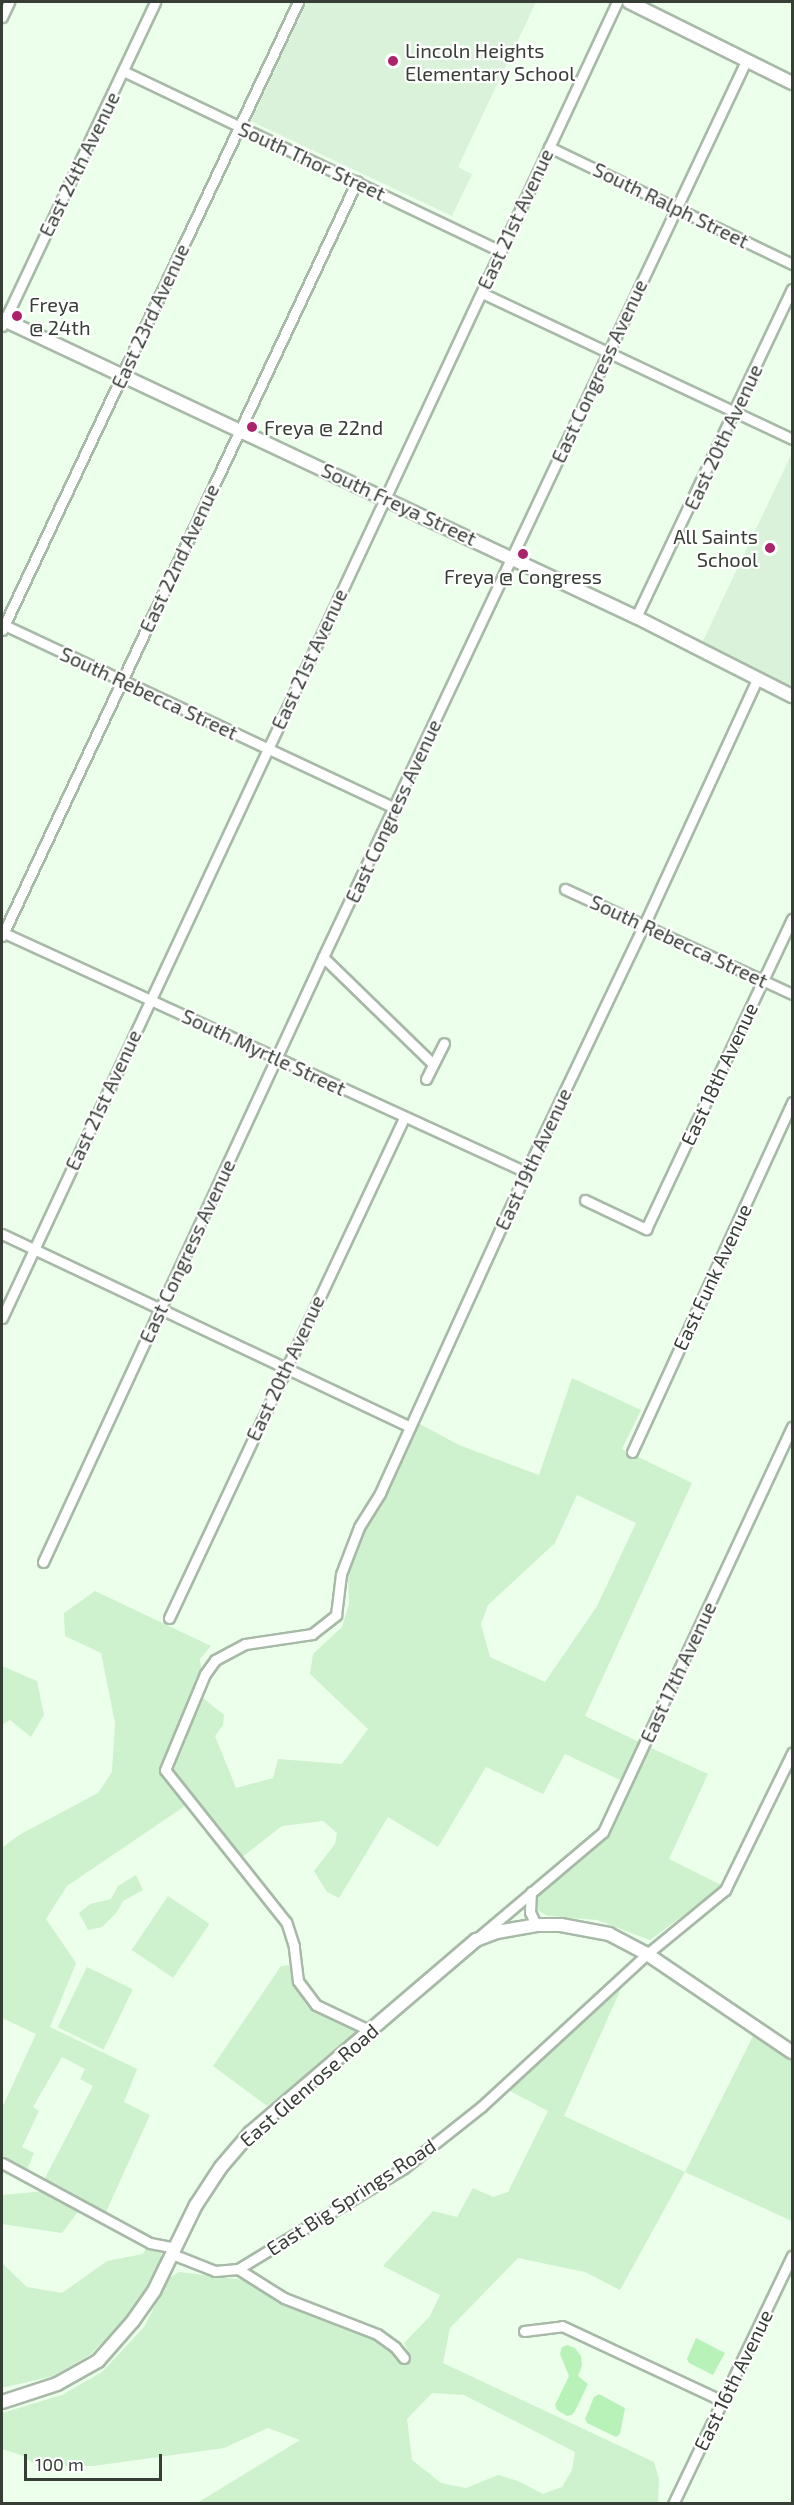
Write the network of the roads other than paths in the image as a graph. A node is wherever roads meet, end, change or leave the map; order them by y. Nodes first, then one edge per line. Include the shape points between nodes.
1 (9, 2) edge
2 (155, 2) edge
3 (298, 2) edge
4 (617, 2) edge
5 (629, 2) edge
6 (2, 17) edge
7 (746, 61) junction
8 (123, 71) junction
9 (792, 83) edge
10 (240, 127) junction
11 (549, 147) junction
12 (357, 181) junction
13 (676, 207) junction
14 (501, 251) junction
15 (792, 264) edge
16 (792, 289) edge
17 (482, 292) junction
18 (2, 322) edge
19 (608, 352) junction
20 (122, 375) junction
21 (735, 412) junction
22 (239, 430) junction
23 (792, 438) edge
24 (384, 497) junction
25 (512, 558) junction
26 (636, 617) junction
27 (2, 626) edge
28 (757, 679) junction
29 (122, 681) junction
30 (792, 696) edge
31 (267, 749) junction
32 (394, 808) junction
33 (565, 889) dead end
34 (792, 919) edge
35 (644, 926) junction
36 (2, 933) edge
37 (323, 957) junction
38 (764, 980) junction
39 (792, 994) edge
40 (150, 998) junction
41 (444, 1043) dead end
42 (277, 1058) junction
43 (433, 1064) junction
44 (426, 1079) dead end
45 (792, 1102) edge
46 (404, 1118) junction
47 (526, 1172) junction
48 (585, 1200) dead end
49 (2, 1234) edge
50 (34, 1248) junction
51 (160, 1309) junction
52 (2, 1318) edge
53 (285, 1367) junction
54 (408, 1426) junction
55 (792, 1427) edge
56 (632, 1452) dead end
57 (43, 1562) dead end
58 (169, 1618) dead end
59 (792, 1754) edge
60 (531, 1892) junction
61 (536, 1924) junction
62 (476, 1940) junction
63 (647, 1954) junction
64 (371, 2031) junction
65 (792, 2052) edge
66 (2, 2163) edge
67 (174, 2251) junction
68 (792, 2256) edge
69 (238, 2269) junction
70 (524, 2331) dead end
71 (404, 2358) dead end
72 (723, 2401) junction
73 (2, 2402) edge
74 (673, 2504) edge

1 - 6 street
2 - 8 street, East 24th Avenue
3 - 10 street, East 23rd Avenue
4 - 11 street, East 21st Avenue
5 - 7 main road
7 - 9 main road
7 - 13 street, East Congress Avenue
8 - 10 street, South Thor Street
8 - 18 street, East 24th Avenue
10 - 12 street, South Thor Street
10 - 20 street, East 23rd Avenue
11 - 13 street, South Ralph Street
11 - 14 street, East 21st Avenue
12 - 14 street, South Thor Street
12 - 22 street, East 22nd Avenue
13 - 15 street, South Ralph Street
13 - 19 street, East Congress Avenue
14 - 17 street, East 21st Avenue
16 - 21 street, East 20th Avenue
17 - 19 street
17 - 24 street, East 21st Avenue
18 - 20 main road, South Freya Street
19 - 21 street
19 - 25 street, East Congress Avenue
20 - 22 main road, South Freya Street
20 - 27 street, East 23rd Avenue
21 - 23 street
21 - 26 street, East 20th Avenue
22 - 24 main road, South Freya Street
22 - 29 street, East 22nd Avenue
24 - 25 main road, South Freya Street
24 - 31 street, East 21st Avenue
25 - 26 main road, South Freya Street
25 - 32 street, East Congress Avenue
26 - 28 main road, South Freya Street
27 - 29 street, South Rebecca Street
28 - 30 main road, South Freya Street
28 - 35 street, East 19th Avenue
29 - 31 street, South Rebecca Street
29 - 36 street, East 22nd Avenue
31 - 32 street, South Rebecca Street
31 - 40 street, East 21st Avenue
32 - 37 street, East Congress Avenue
33 - 35 street, South Rebecca Street
34 - 38 street, East 18th Avenue
35 - 38 street, South Rebecca Street
35 - 47 street, East 19th Avenue
36 - 40 street, South Myrtle Street
37 - 42 street, East Congress Avenue
37 - 43 street
38 - 39 street, South Rebecca Street
38 - 48 street, East 18th Avenue via 646,1229
40 - 42 street, South Myrtle Street
40 - 50 street, East 21st Avenue
41 - 43 street
42 - 46 street, South Myrtle Street
42 - 51 street, East Congress Avenue
43 - 44 street
45 - 56 street, East Funk Avenue
46 - 47 street, South Myrtle Street
46 - 53 street, East 20th Avenue
47 - 54 street, East 19th Avenue
49 - 50 street
50 - 51 street
50 - 52 street, East 21st Avenue
51 - 53 street
51 - 57 street, East Congress Avenue
53 - 54 street
53 - 58 street, East 20th Avenue
54 - 64 street, East 19th Avenue via 341,1574 336,1615 312,1634 244,1644 215,1659 165,1770 286,1922 294,1946 298,1981 316,2005
55 - 60 street, East 17th Avenue via 603,1832
59 - 63 street via 725,1890
60 - 61 street via 530,1912
60 - 62 street, East 17th Avenue
61 - 62 main road
61 - 63 main road via 609,1934
62 - 64 main road, East Glenrose Road
63 - 65 main road
63 - 69 street, East Big Springs Road via 481,2107 404,2168
64 - 67 main road, East Glenrose Road via 250,2133 196,2205
66 - 67 street
67 - 69 street via 215,2271
67 - 73 main road, East Glenrose Road via 149,2298 98,2361 57,2384
68 - 72 street, East 16th Avenue
69 - 71 street via 284,2298 377,2334
70 - 72 street via 562,2326
72 - 74 street, East 16th Avenue

